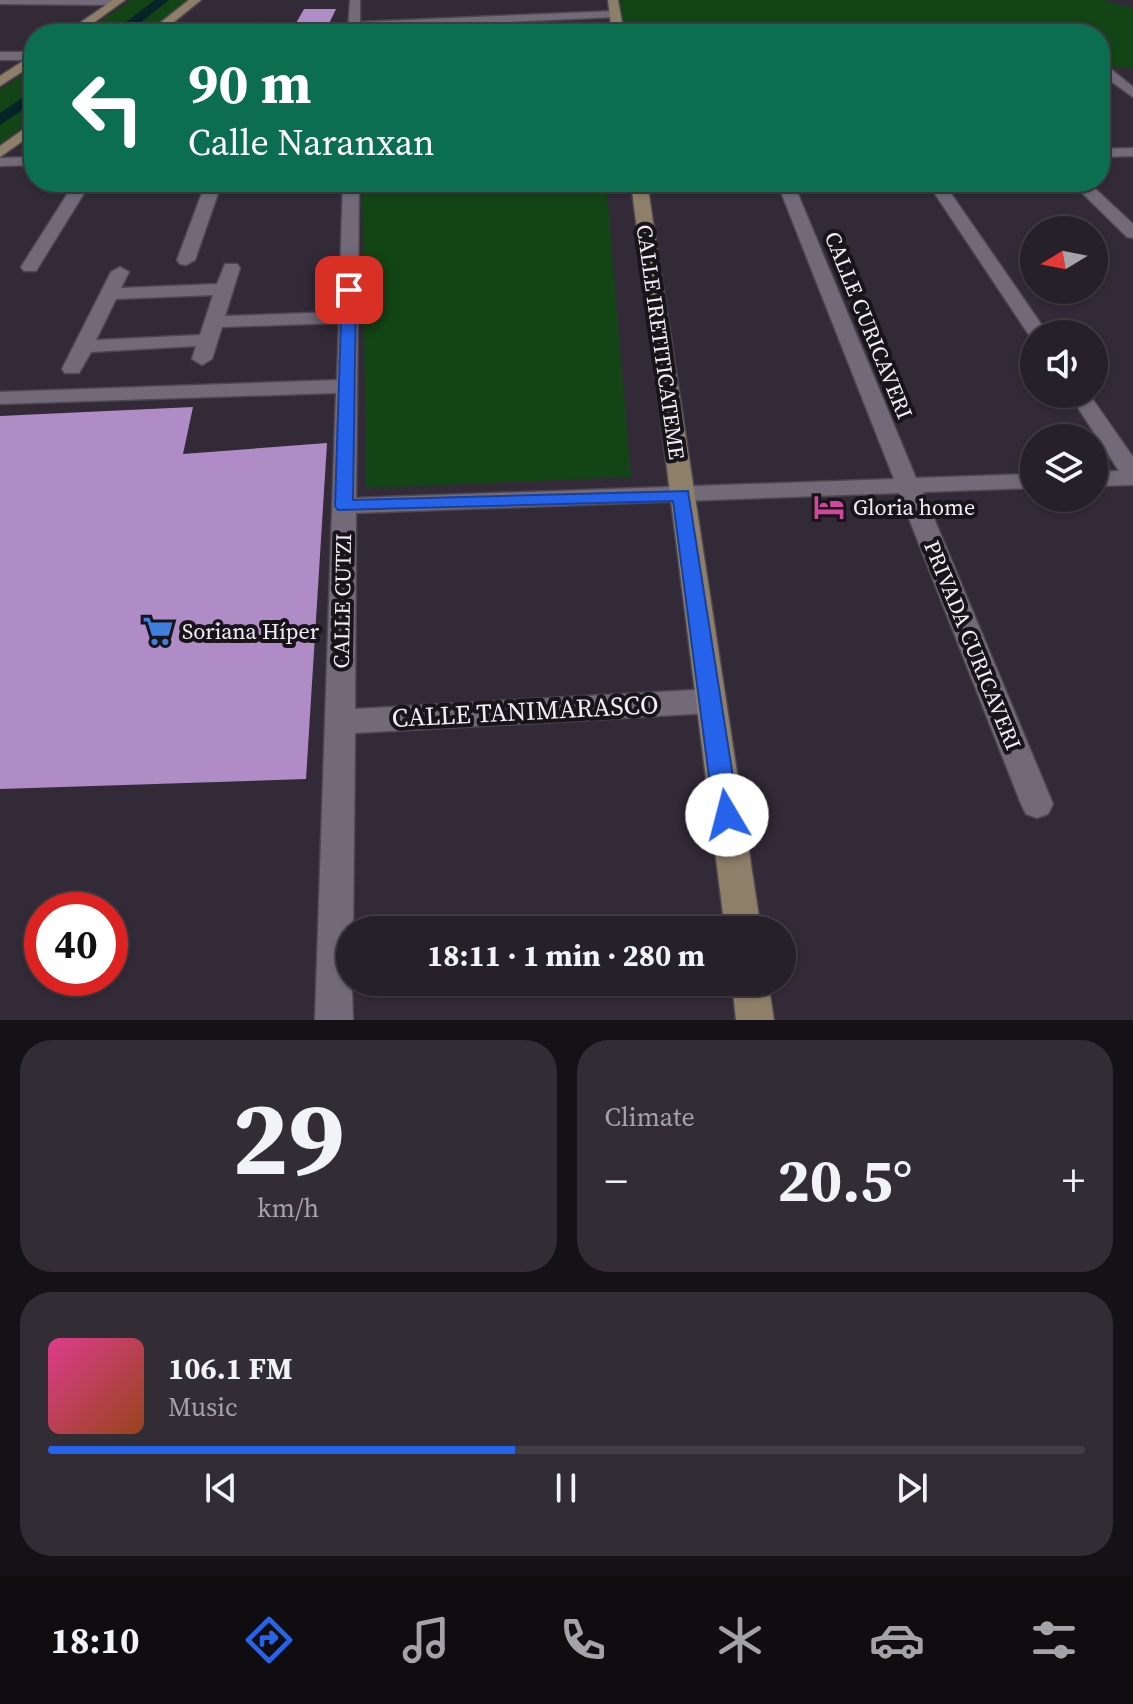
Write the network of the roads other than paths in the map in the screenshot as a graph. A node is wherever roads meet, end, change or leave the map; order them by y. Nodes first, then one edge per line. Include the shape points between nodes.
1 (196, 0) edge
2 (355, 0) edge
3 (613, 0) edge
4 (0, 1) edge
5 (118, 1) edge
6 (615, 14) junction
7 (493, 19) junction
8 (85, 24) edge
9 (165, 24) edge
10 (354, 24) edge
11 (390, 24) edge
12 (493, 24) edge
13 (616, 24) edge
14 (0, 56) edge
15 (24, 57) edge
16 (24, 64) edge
17 (1110, 77) edge
18 (0, 82) edge
19 (1133, 93) edge
20 (24, 134) edge
21 (1133, 152) edge
22 (0, 153) edge
23 (1110, 153) edge
24 (24, 161) edge
25 (0, 162) edge
26 (77, 192) edge
27 (210, 192) edge
28 (351, 192) edge
29 (640, 192) edge
30 (789, 192) edge
31 (942, 192) edge
32 (1090, 192) edge
33 (1133, 233) edge
34 (186, 260) dead end
35 (30, 267) dead end
36 (231, 268) dead end
37 (120, 272) dead end
38 (224, 289) junction
39 (110, 294) junction
40 (348, 317) junction
41 (1029, 320) edge
42 (208, 341) junction
43 (84, 346) junction
44 (72, 369) dead end
45 (347, 386) junction
46 (0, 398) edge
47 (1088, 408) edge
48 (1133, 476) edge
49 (1108, 478) edge
50 (1020, 482) edge
51 (908, 486) junction
52 (682, 495) junction
53 (344, 506) junction
54 (711, 701) junction
55 (340, 722) junction
56 (1037, 804) dead end
57 (342, 916) edge
58 (741, 916) edge
59 (338, 996) edge
60 (752, 996) edge
61 (334, 1020) edge
62 (755, 1020) edge

1 - 9 street
2 - 10 street
3 - 6 street
4 - 5 street
5 - 8 street
6 - 7 street
6 - 13 street
7 - 11 street via 439,16
7 - 12 street
14 - 15 street
16 - 18 street
17 - 19 street
20 - 22 street
21 - 23 street
24 - 25 street
26 - 35 street
27 - 34 street
28 - 40 street, CALLE CUTZI
29 - 52 street, CALLE IRETITICATEME
30 - 51 street, CALLE CURICAVERI
31 - 41 street
32 - 33 street
36 - 38 street
37 - 39 street
38 - 39 street
38 - 42 street
39 - 43 street
40 - 42 street
40 - 45 street, CALLE CUTZI
42 - 43 street
43 - 44 street
45 - 46 street
45 - 53 street, CALLE CUTZI
47 - 48 street
48 - 49 street
50 - 51 street
51 - 52 street
51 - 56 street, PRIVADA CURICAVERI
52 - 53 street
52 - 54 street, CALLE IRETITICATEME
53 - 55 street, CALLE CUTZI
54 - 55 street, CALLE TANIMARASCO
54 - 58 street, CALLE IRETITICATEME
55 - 57 street, CALLE CUTZI
59 - 61 street, CALLE CUTZI
60 - 62 street

